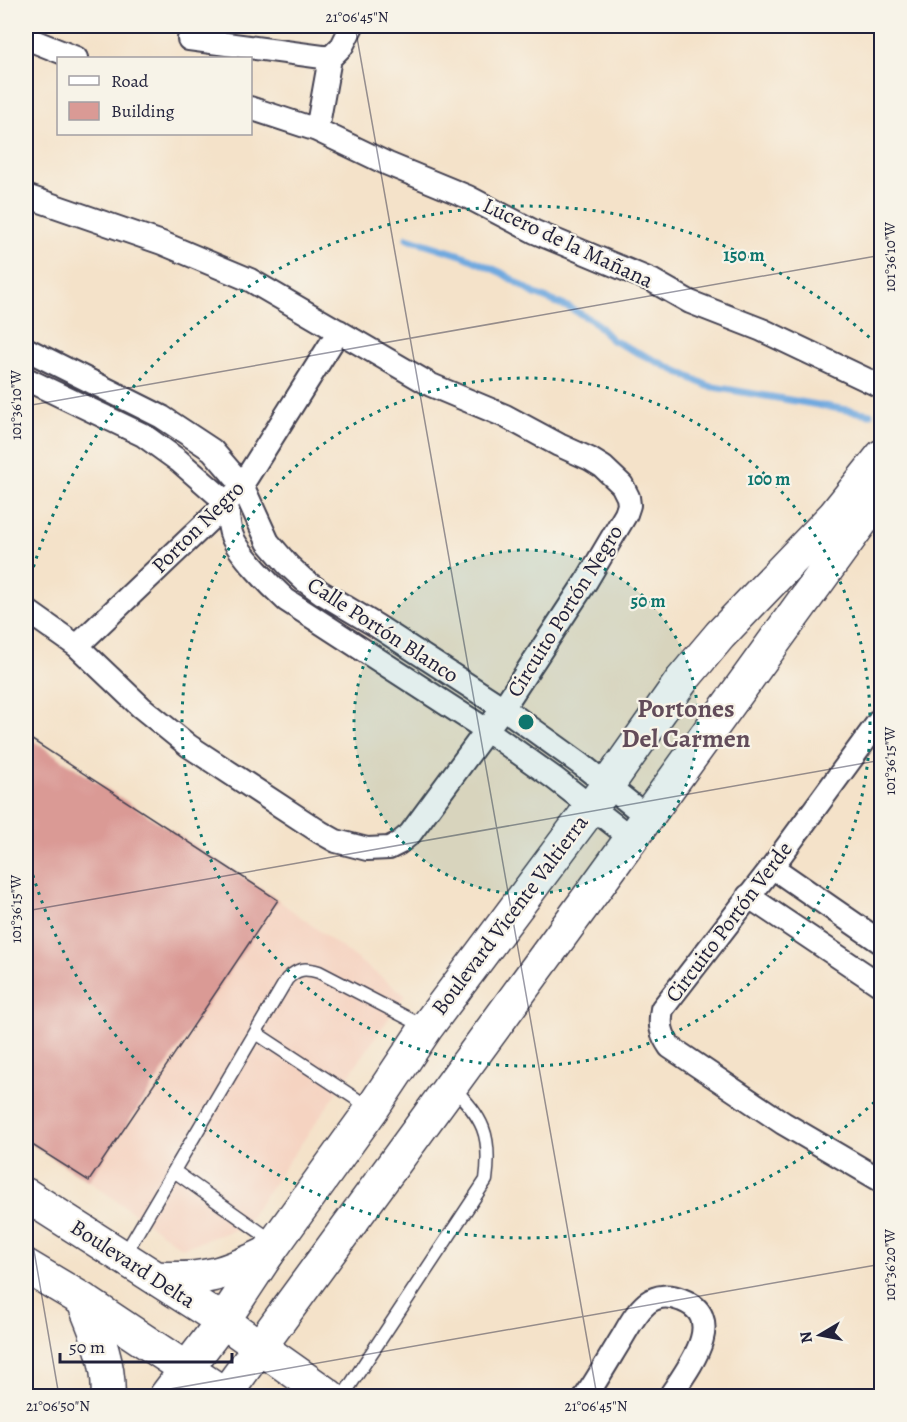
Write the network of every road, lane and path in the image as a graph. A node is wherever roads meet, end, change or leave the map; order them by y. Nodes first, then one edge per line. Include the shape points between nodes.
1 (352, 26) edge
2 (26, 38) edge
3 (188, 41) edge
4 (73, 57) edge
5 (330, 58) junction
6 (252, 109) edge
7 (318, 130) junction
8 (26, 196) edge
9 (339, 331) junction
10 (26, 349) edge
11 (26, 379) edge
12 (882, 387) edge
13 (882, 456) edge
14 (242, 485) junction
15 (882, 493) edge
16 (227, 503) junction
17 (26, 610) edge
18 (77, 646) junction
19 (503, 708) junction
20 (882, 717) edge
21 (488, 730) junction
22 (599, 796) junction
23 (639, 827) junction
24 (772, 867) junction
25 (748, 896) junction
26 (882, 943) edge
27 (882, 986) edge
28 (426, 1028) junction
29 (256, 1033) junction
30 (451, 1086) junction
31 (372, 1109) junction
32 (174, 1171) junction
33 (882, 1181) edge
34 (26, 1195) edge
35 (272, 1248) junction
36 (122, 1258) junction
37 (26, 1266) edge
38 (156, 1278) junction
39 (83, 1300) junction
40 (223, 1322) junction
41 (260, 1347) junction
42 (187, 1369) junction
43 (108, 1396) edge
44 (166, 1396) edge
45 (225, 1396) edge
46 (329, 1396) edge
47 (343, 1396) edge
48 (586, 1396) edge
49 (670, 1396) edge

1 - 5 street via 342,46
2 - 4 street
3 - 5 street
5 - 7 street
6 - 7 street, Lucero de la Mañana
7 - 12 street, Lucero de la Mañana
8 - 9 street, Circuito Portón Negro via 162,243 250,280
9 - 14 street, Porton Negro
9 - 19 street, Circuito Portón Negro via 431,385 505,416 590,459 616,478 626,492 626,514
10 - 14 street, Calle Portón Blanco via 162,417 212,450
11 - 16 street via 143,435
13 - 22 main road, Boulevard Vicente Valtierra via 834,516 682,680
14 - 16 street, Porton Negro
14 - 19 street, Calle Portón Blanco via 268,542 304,580
15 - 23 main road
16 - 18 street, Porton Negro
16 - 21 street, Calle Portón Blanco via 232,536 248,560 286,600
17 - 18 street, Circuito Portón Negro
18 - 21 street, Circuito Portón Negro via 189,746 320,832 353,847 389,848 406,839
19 - 21 street, Circuito Portón Negro
19 - 22 street, Calle Portón Blanco via 582,765
20 - 24 street, Circuito Portón Verde
21 - 22 street, Calle Portón Blanco
22 - 23 street, Calle Portón Blanco
22 - 28 main road, Boulevard Vicente Valtierra
23 - 30 main road
24 - 25 street, Circuito Portón Verde
24 - 26 street
25 - 27 street
25 - 33 street, Circuito Portón Verde via 662,1010 664,1038 670,1047 743,1096
28 - 29 lane via 319,972 303,969 287,979
28 - 31 main road, Boulevard Vicente Valtierra
29 - 31 lane
29 - 32 lane
30 - 41 main road
30 - 47 lane via 476,1114 485,1131 486,1180
31 - 35 main road, Boulevard Vicente Valtierra
32 - 35 lane
32 - 36 lane
34 - 36 main road, Boulevard Delta
35 - 38 main road via 236,1268 211,1275 186,1280
35 - 40 main road, Boulevard Vicente Valtierra
36 - 38 main road, Boulevard Delta
37 - 39 main road
38 - 40 main road, Boulevard Delta
39 - 42 main road
39 - 43 main road via 106,1362
40 - 41 main road, Boulevard Delta
40 - 42 main road, Boulevard Vicente Valtierra
41 - 45 main road
41 - 46 main road, Boulevard Delta
42 - 44 main road, Boulevard Vicente Valtierra
42 - 45 main road
48 - 49 street via 638,1312 654,1298 674,1297 699,1311 705,1327

